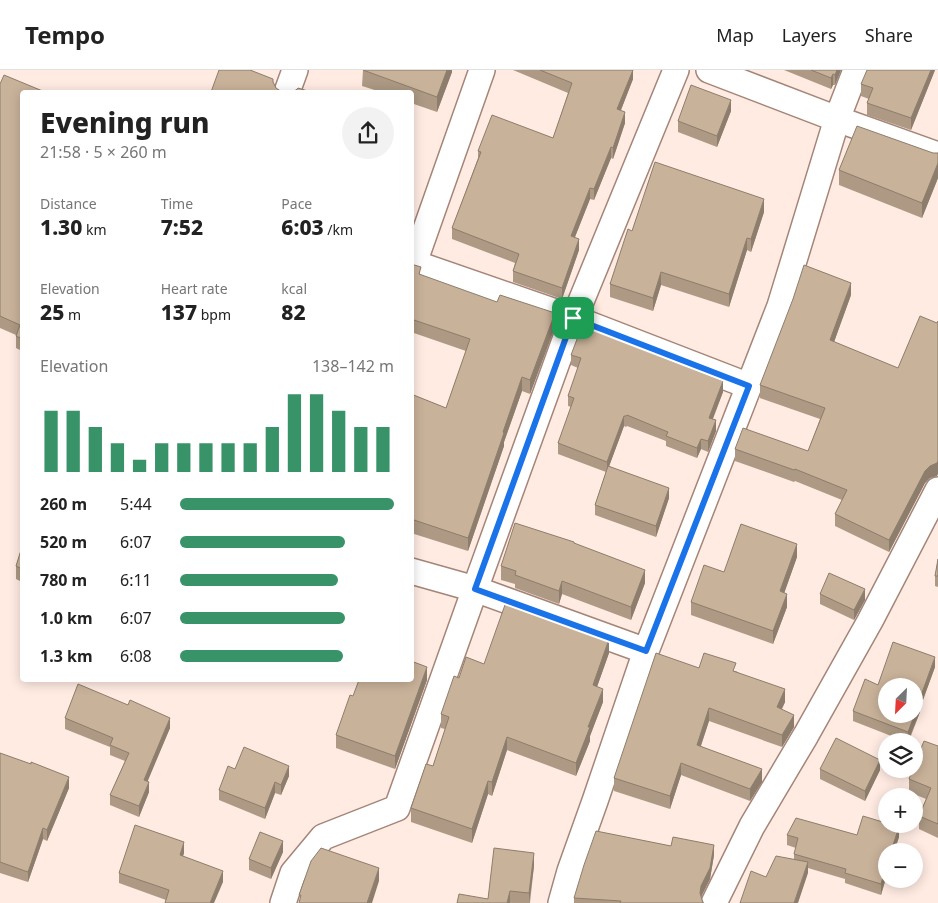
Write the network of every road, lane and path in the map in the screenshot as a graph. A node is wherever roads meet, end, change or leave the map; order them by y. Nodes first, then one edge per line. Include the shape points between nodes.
1 (295, 70) edge
2 (482, 70) edge
3 (676, 70) edge
4 (709, 70) edge
5 (856, 70) edge
6 (288, 90) edge
7 (838, 119) junction
8 (938, 155) edge
9 (414, 260) edge
10 (414, 263) edge
11 (573, 318) junction
12 (749, 386) junction
13 (938, 490) edge
14 (414, 571) edge
15 (475, 589) junction
16 (646, 651) junction
17 (283, 903) edge
18 (561, 903) edge
19 (714, 903) edge

1 - 6 street
2 - 9 street
3 - 11 street
4 - 7 street
5 - 7 street
7 - 8 street
7 - 12 street via 780,306
10 - 11 street
11 - 12 street
11 - 15 street
12 - 16 street
13 - 19 street via 870,621 752,826
14 - 15 street
15 - 16 street
15 - 17 street via 397,808 322,837 292,873
16 - 18 street

